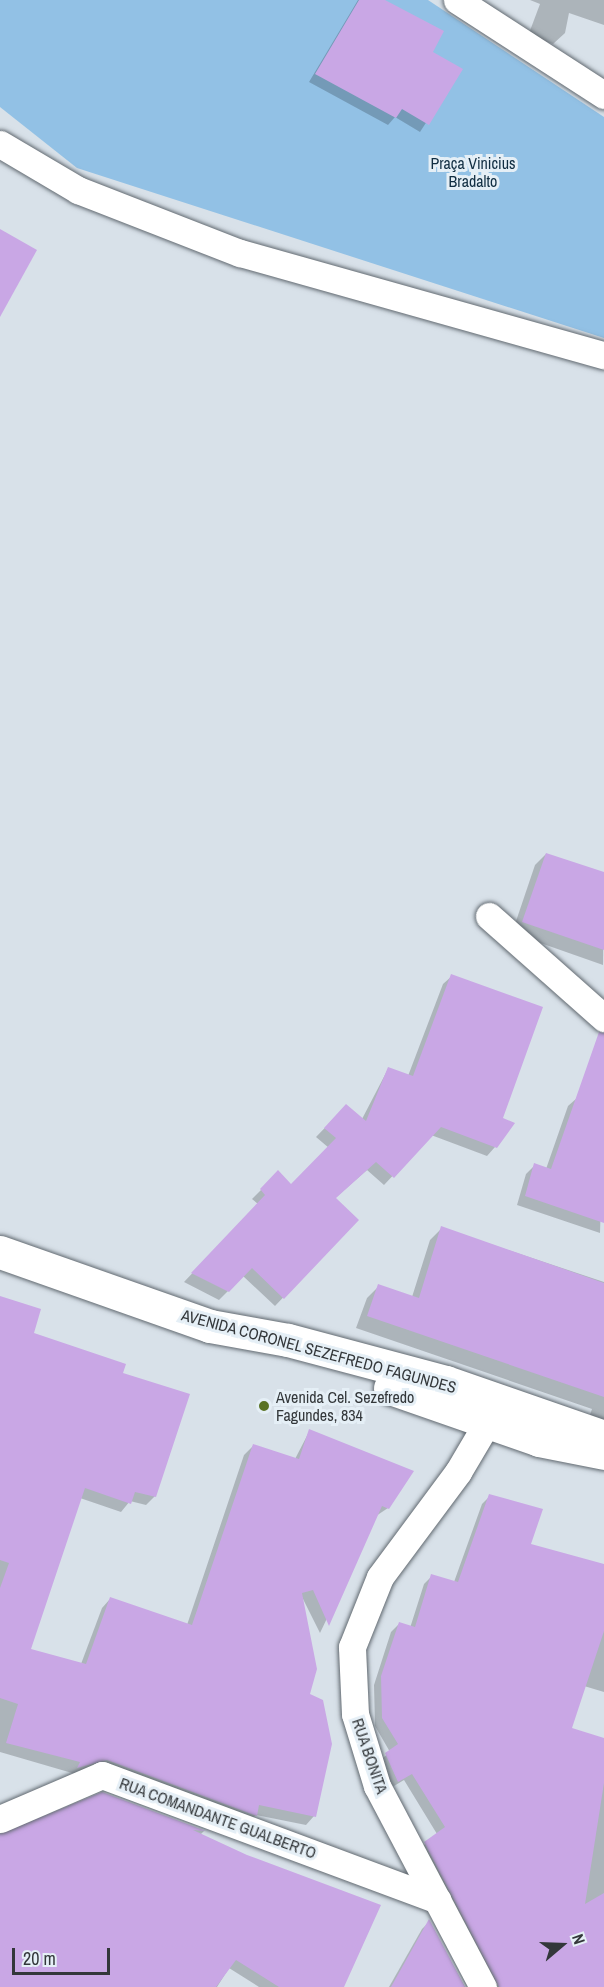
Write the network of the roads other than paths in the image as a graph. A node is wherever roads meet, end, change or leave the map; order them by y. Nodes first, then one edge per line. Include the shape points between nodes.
1 (457, 0) edge
2 (604, 95) edge
3 (3, 146) edge
4 (604, 355) edge
5 (489, 916) dead end
6 (604, 1018) edge
7 (0, 1252) edge
8 (494, 1411) junction
9 (604, 1437) edge
10 (604, 1453) edge
11 (0, 1819) edge
12 (438, 1900) junction
13 (483, 1987) edge

1 - 2 street
3 - 4 street via 78,190 240,253
5 - 6 street
7 - 8 main road, AVENIDA CORONEL SEZEFREDO FAGUNDES via 210,1326
8 - 9 main road
8 - 10 main road
8 - 12 street, RUA BONITA via 458,1472 380,1577 352,1647 355,1714 377,1786
11 - 12 street, RUA COMANDANTE GUALBERTO via 102,1775
12 - 13 street, RUA BONITA

